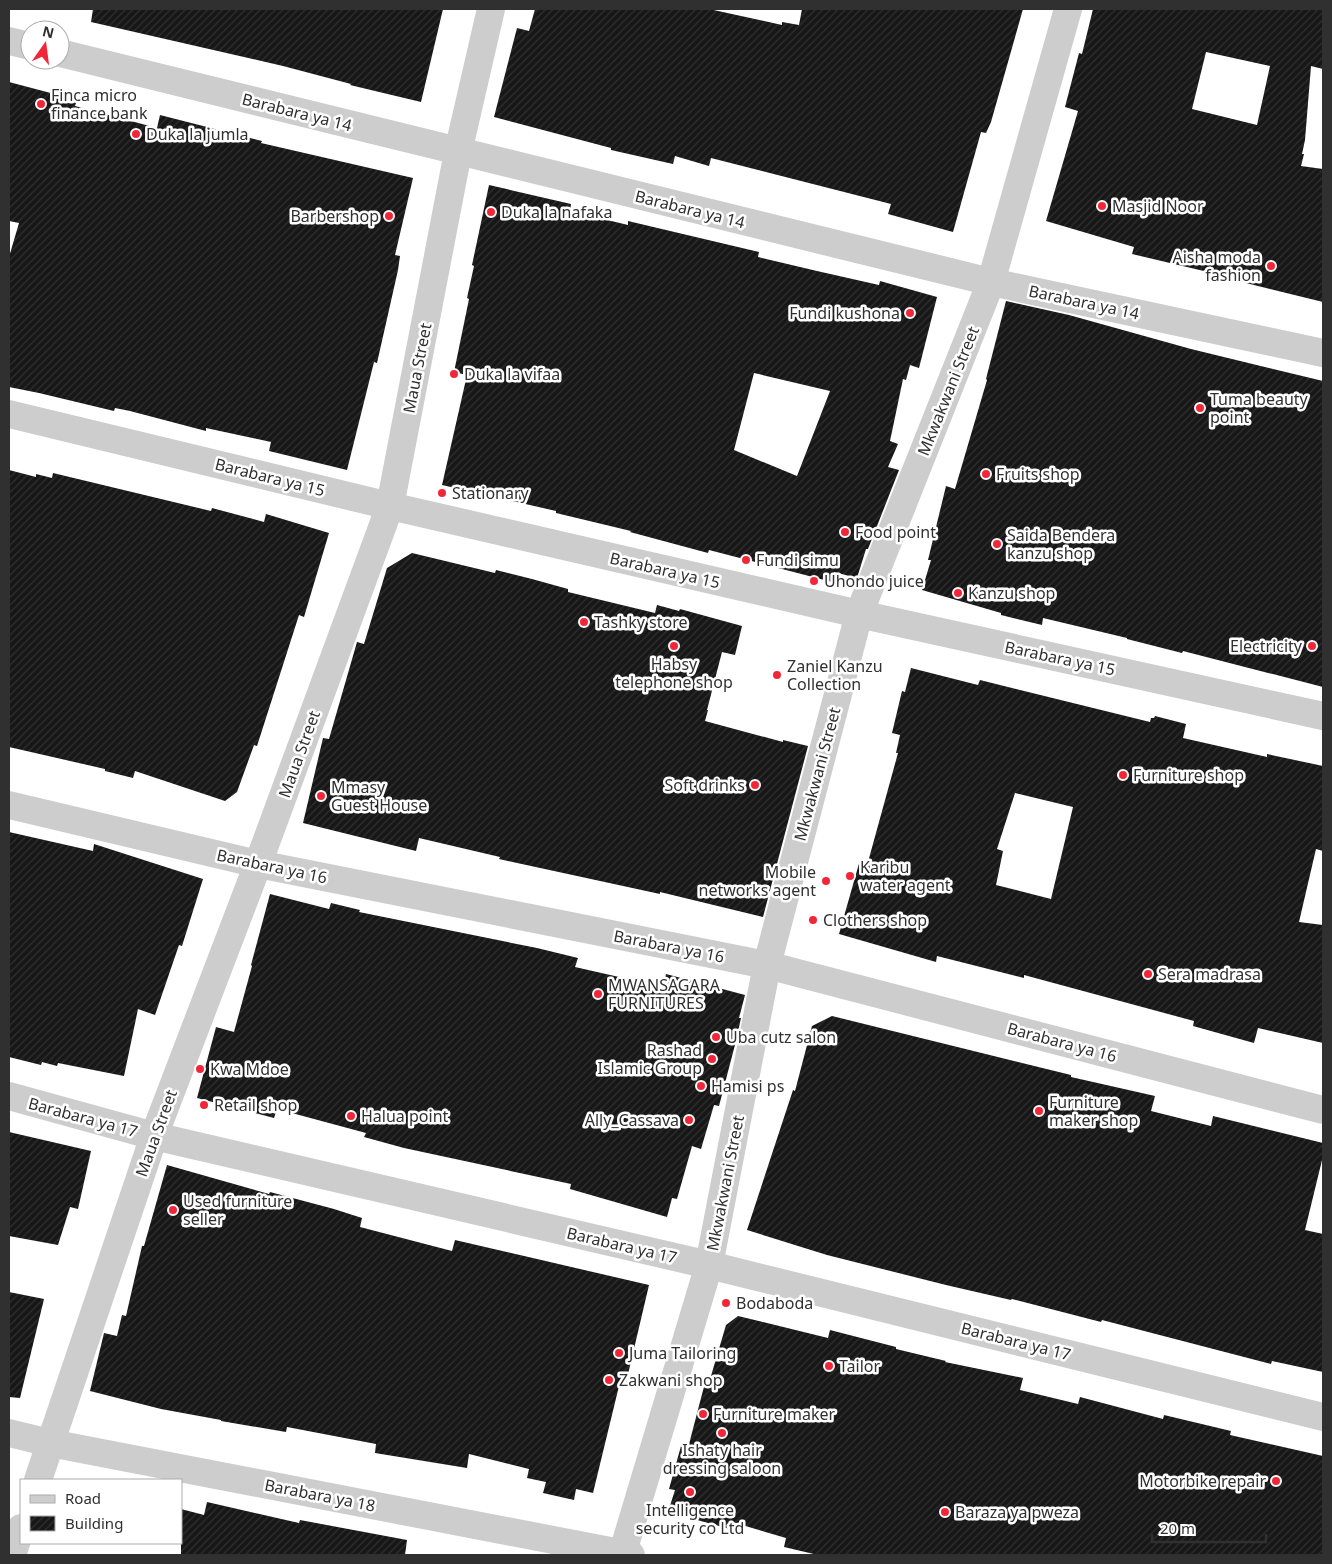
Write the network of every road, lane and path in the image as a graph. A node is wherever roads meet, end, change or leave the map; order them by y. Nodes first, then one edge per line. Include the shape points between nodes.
1 (491, 9) edge
2 (1068, 9) edge
3 (70, 55) edge
4 (458, 152) junction
5 (991, 282) junction
6 (1323, 353) edge
7 (9, 414) edge
8 (390, 506) junction
9 (859, 614) junction
10 (1323, 716) edge
11 (9, 805) edge
12 (258, 864) junction
13 (767, 966) junction
14 (9, 1096) edge
15 (1323, 1110) edge
16 (154, 1136) junction
17 (709, 1265) junction
18 (1323, 1417) edge
19 (9, 1433) edge
20 (50, 1443) junction
21 (38, 1479) edge
22 (20, 1531) edge
23 (12, 1555) edge
24 (625, 1555) edge

1 - 4 street, Maua Street
2 - 5 street, Mkwakwani Street
3 - 4 street, Barabara ya 14
4 - 5 street, Barabara ya 14
4 - 8 street, Maua Street
5 - 6 street, Barabara ya 14
5 - 9 street, Mkwakwani Street
7 - 8 street, Barabara ya 15
8 - 9 street, Barabara ya 15
8 - 12 street, Maua Street
9 - 10 street, Barabara ya 15
9 - 13 street, Mkwakwani Street
11 - 12 street, Barabara ya 16
12 - 13 street, Barabara ya 16
12 - 16 street, Maua Street
13 - 15 street, Barabara ya 16
13 - 17 street, Mkwakwani Street
14 - 16 street, Barabara ya 17
16 - 17 street, Barabara ya 17
16 - 20 street, Maua Street
17 - 18 street, Barabara ya 17
17 - 24 street, Mkwakwani Street
19 - 20 street, Barabara ya 18
20 - 21 street, Maua Street
20 - 24 street, Barabara ya 18
22 - 23 street

